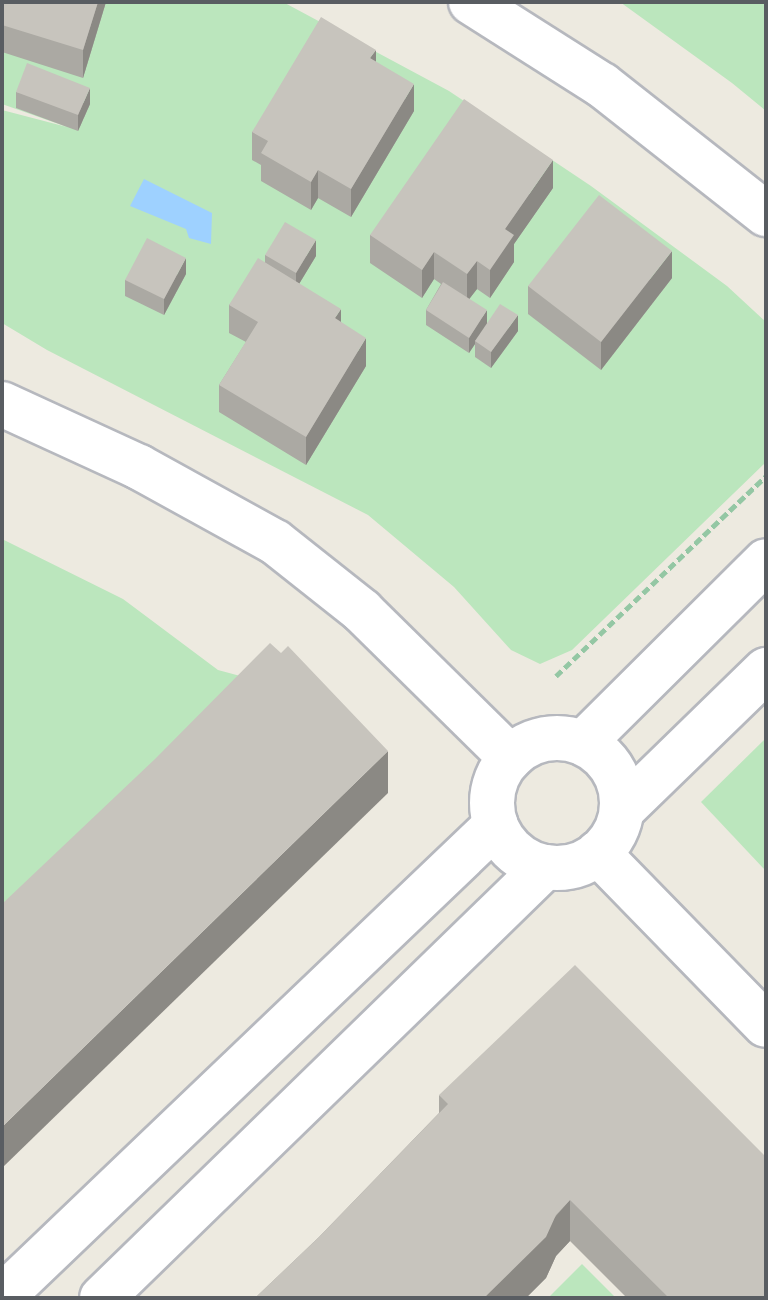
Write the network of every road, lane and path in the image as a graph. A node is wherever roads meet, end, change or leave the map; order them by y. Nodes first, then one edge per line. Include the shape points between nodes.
1 (471, 2) edge
2 (766, 214) edge
3 (2, 404) edge
4 (766, 476) edge
5 (766, 561) edge
6 (766, 670) edge
7 (556, 676) dead end
8 (583, 743) junction
9 (511, 758) junction
10 (622, 810) junction
11 (496, 825) junction
12 (598, 853) junction
13 (545, 867) junction
14 (766, 1025) edge
15 (2, 1297) edge
16 (102, 1298) edge

1 - 2 street via 602,85
3 - 9 street via 139,467 275,542 362,611
4 - 7 path
5 - 8 street
6 - 10 street
8 - 9 street via 562,737 541,740
8 - 10 street via 613,769
9 - 11 street via 495,781 491,803
10 - 12 street via 616,829
11 - 13 street via 507,845
11 - 15 street
12 - 13 street via 567,867
12 - 14 street
13 - 16 street

